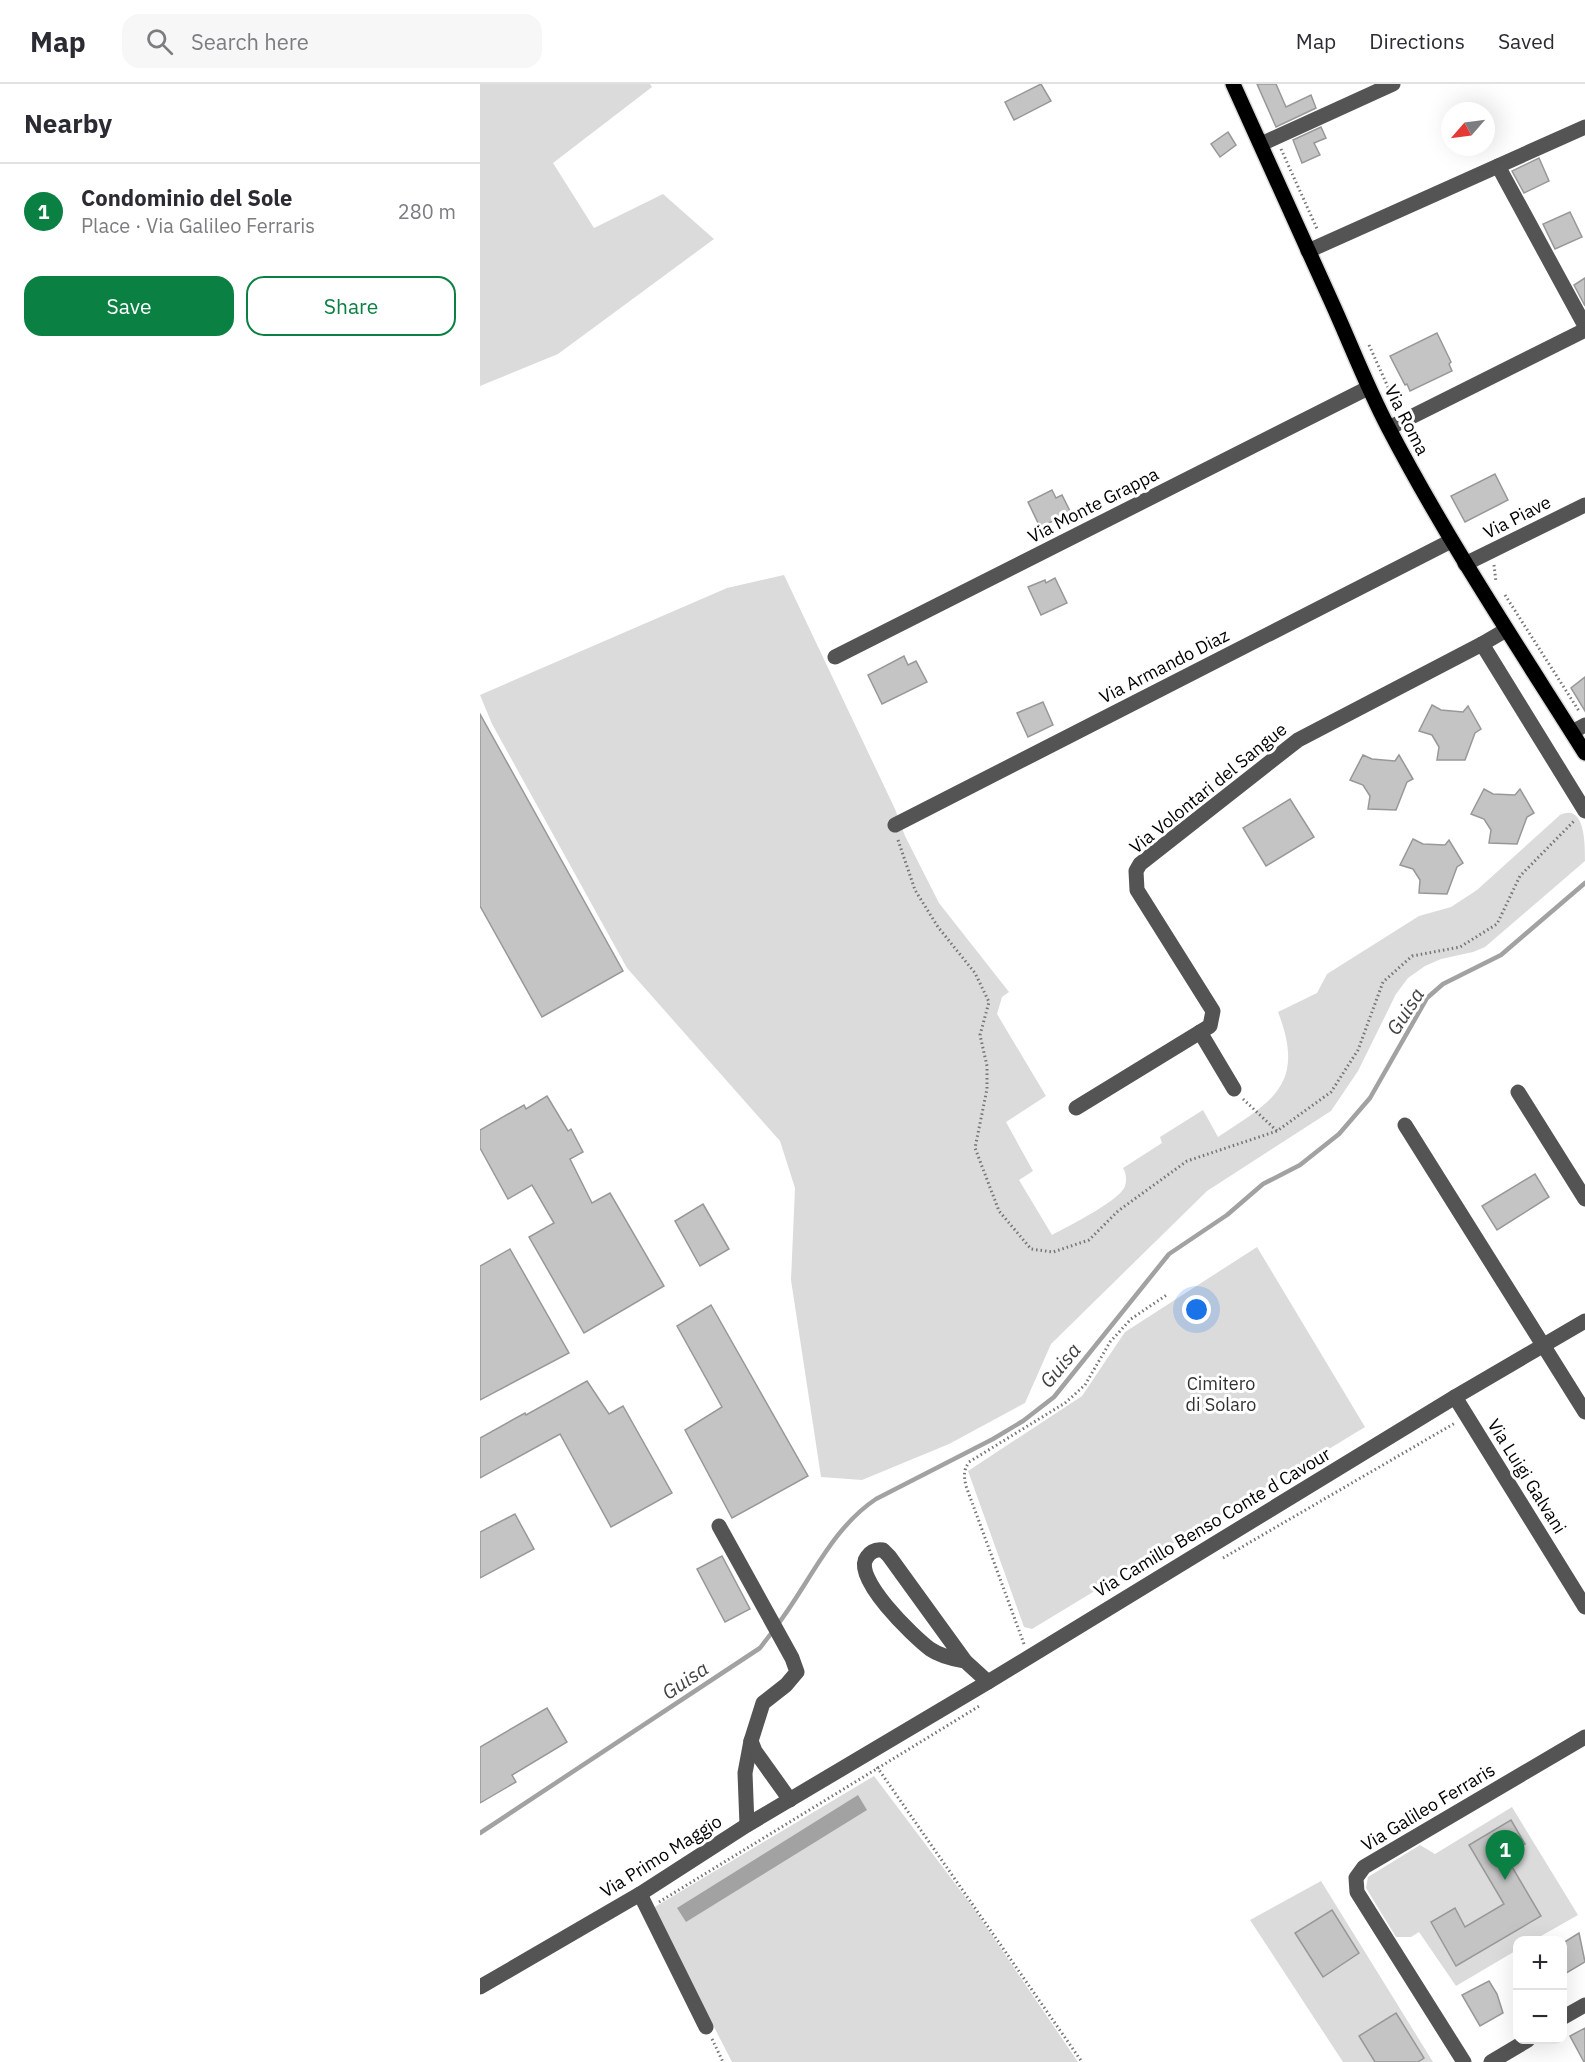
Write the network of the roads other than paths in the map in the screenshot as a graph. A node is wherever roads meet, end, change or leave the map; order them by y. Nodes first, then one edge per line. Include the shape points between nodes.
1 (1233, 84) edge
2 (1393, 84) edge
3 (1585, 127) edge
4 (1261, 144) junction
5 (1498, 166) junction
6 (1308, 251) junction
7 (1585, 328) edge
8 (1368, 388) junction
9 (1389, 428) junction
10 (1585, 505) edge
11 (1451, 541) junction
12 (1465, 564) junction
13 (1506, 630) junction
14 (1482, 644) junction
15 (836, 657) dead end
16 (1578, 728) edge
17 (1585, 753) edge
18 (1585, 812) edge
19 (895, 825) dead end
20 (1200, 1032) junction
21 (1234, 1089) road end
22 (1518, 1092) dead end
23 (1076, 1108) dead end
24 (1405, 1125) dead end
25 (1585, 1199) edge
26 (1585, 1321) edge
27 (1543, 1346) junction
28 (1455, 1397) junction
29 (1585, 1412) edge
30 (718, 1526) dead end
31 (1585, 1607) edge
32 (965, 1661) junction
33 (988, 1682) junction
34 (1585, 1737) edge
35 (751, 1741) junction
36 (865, 1756) joint
37 (789, 1800) junction
38 (747, 1825) junction
39 (640, 1894) junction
40 (480, 1987) edge
41 (1585, 2005) edge
42 (1567, 2016) edge
43 (706, 2027) road end
44 (1521, 2044) edge
45 (1464, 2062) edge
46 (1491, 2062) edge

1 - 4 main road, Via Roma
2 - 4 street
3 - 5 street
4 - 6 main road, Via Roma
5 - 6 street
5 - 7 street
6 - 8 main road, Via Roma
7 - 9 street
8 - 9 main road, Via Roma
8 - 15 street, Via Monte Grappa
9 - 11 main road, Via Roma
10 - 12 street, Via Piave
11 - 12 main road, Via Roma
11 - 19 street, Via Armando Diaz
12 - 13 main road, Via Roma
13 - 14 street, Via Volontari del Sangue
13 - 16 main road, Via Roma
14 - 18 street
14 - 20 street, Via Volontari del Sangue via 1298,740 1140,864 1136,871 1137,890 1213,1011 1210,1026
16 - 17 main road, Via Roma
20 - 21 street
20 - 23 street
22 - 25 street
24 - 27 street
26 - 27 street, Via Camillo Benso Conte d Cavour
27 - 28 street, Via Camillo Benso Conte d Cavour
27 - 29 street
28 - 31 street, Via Luigi Galvani
28 - 33 street, Via Camillo Benso Conte d Cavour
30 - 35 street via 797,1672 763,1702
32 - 32 street via 889,1556 883,1550 869,1554 864,1568 879,1597 900,1623 931,1650
32 - 33 street
33 - 36 street, Via Camillo Benso Conte d Cavour
34 - 45 street, Via Galileo Ferraris via 1364,1868 1356,1878 1357,1892
35 - 37 street
35 - 38 street via 745,1773
36 - 37 street, Via Primo Maggio
37 - 38 street, Via Primo Maggio
38 - 39 street, Via Primo Maggio
39 - 40 street, Via Primo Maggio
39 - 43 street
41 - 42 street
44 - 46 street

